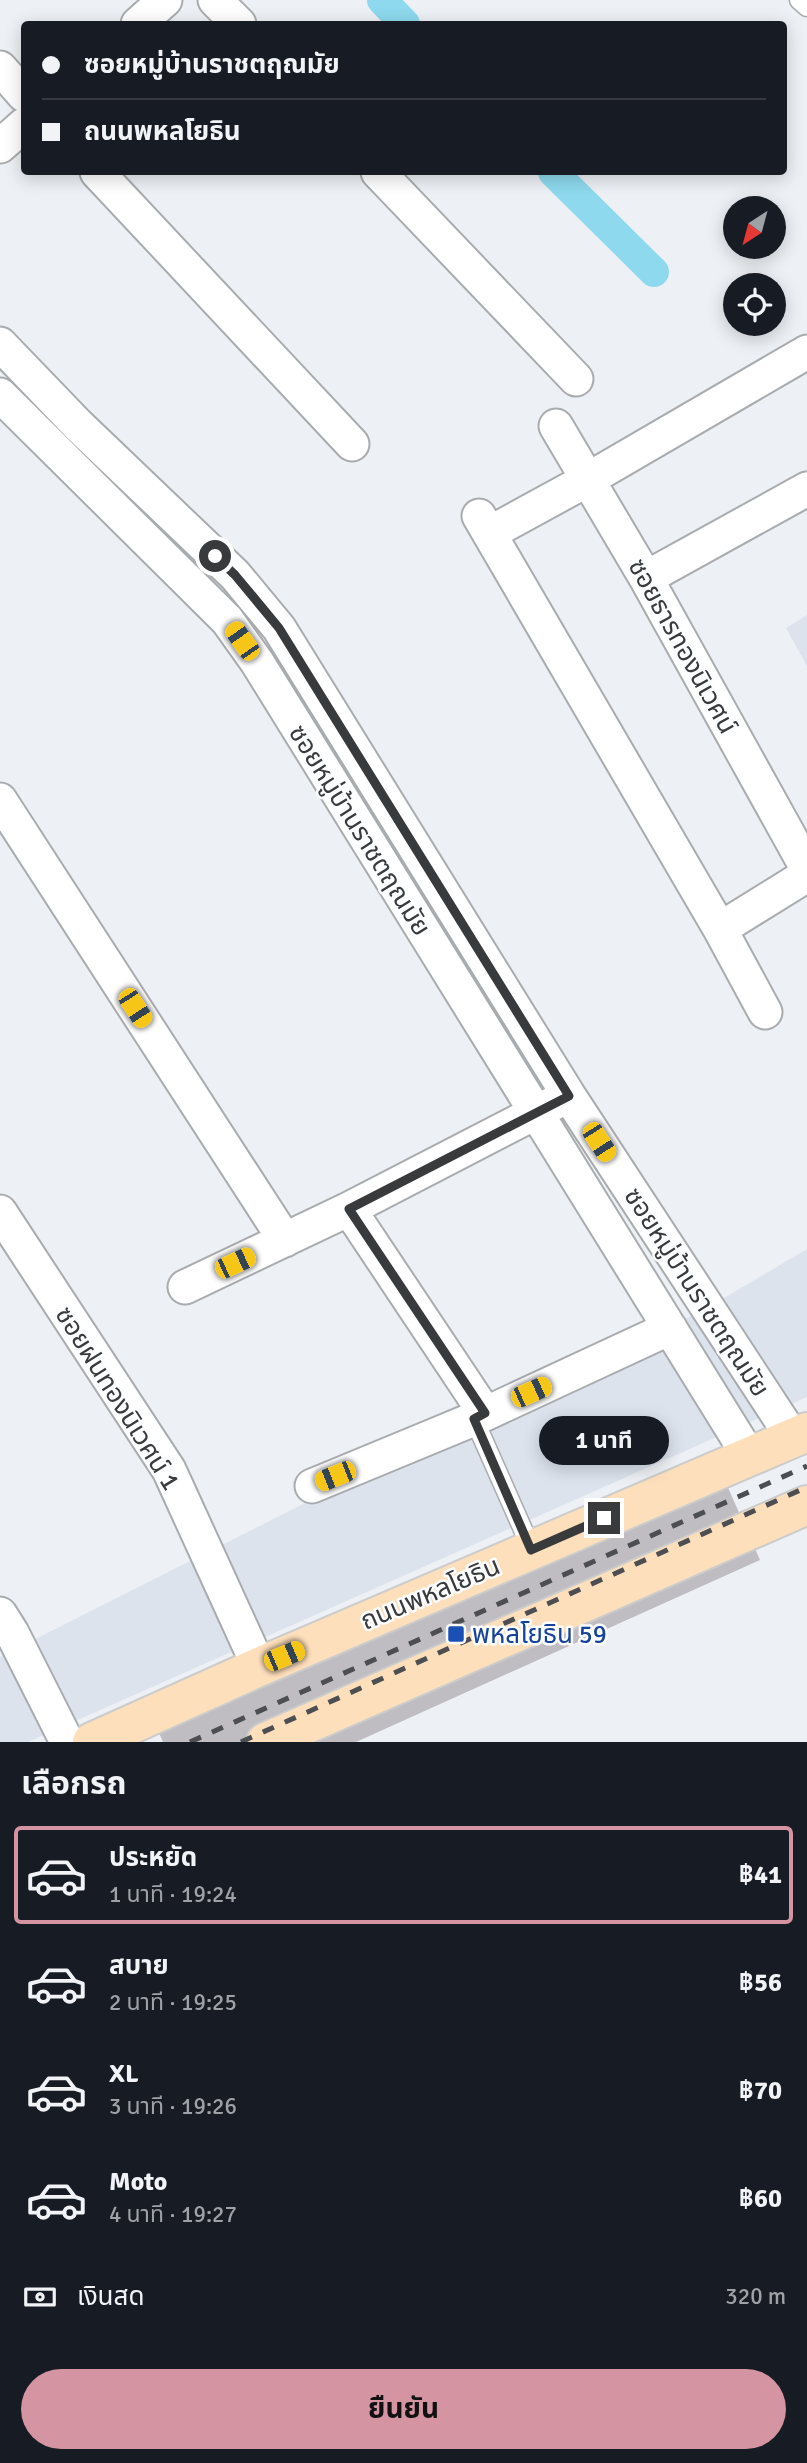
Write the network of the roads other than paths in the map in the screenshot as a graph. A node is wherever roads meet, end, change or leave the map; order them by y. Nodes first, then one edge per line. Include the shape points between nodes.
1 (165, 0) edge
2 (215, 0) edge
3 (799, 0) edge
4 (807, 7) edge
5 (141, 21) edge
6 (236, 21) edge
7 (0, 68) edge
8 (21, 91) edge
9 (21, 128) edge
10 (0, 146) edge
11 (100, 175) edge
12 (381, 175) edge
13 (0, 344) edge
14 (807, 352) edge
15 (576, 379) dead end
16 (0, 395) edge
17 (78, 425) junction
18 (556, 426) dead end
19 (352, 444) dead end
20 (50, 447) junction
21 (587, 480) junction
22 (807, 489) edge
23 (646, 579) junction
24 (0, 800) edge
25 (807, 868) edge
26 (807, 874) edge
27 (720, 929) junction
28 (765, 1012) dead end
29 (569, 1096) junction
30 (534, 1113) junction
31 (349, 1209) junction
32 (0, 1212) edge
33 (285, 1240) junction
34 (184, 1287) dead end
35 (670, 1328) junction
36 (480, 1416) junction
37 (800, 1435) edge
38 (749, 1456) junction
39 (312, 1486) dead end
40 (807, 1505) edge
41 (531, 1550) junction
42 (0, 1614) edge
43 (259, 1667) junction
44 (67, 1742) edge
45 (92, 1742) edge
46 (266, 1742) edge

1 - 5 street
2 - 6 street
3 - 4 lane
7 - 8 street
9 - 10 street
11 - 19 street
12 - 15 street
13 - 17 street, ซอยหมู่บ้านราชตฤณมัย
14 - 21 street
16 - 20 street, ซอยหมู่บ้านราชตฤณมัย
17 - 20 street
17 - 29 street, ซอยหมู่บ้านราชตฤณมัย via 235,575 279,628
18 - 21 street, ซอยธารทองนิเวศน์
20 - 30 street, ซอยหมู่บ้านราชตฤณมัย via 227,620
21 - 23 street, ซอยธารทองนิเวศน์
21 - 27 street via 484,524
22 - 23 street
23 - 25 street, ซอยธารทองนิเวศน์
24 - 33 street
26 - 27 street
27 - 28 street
29 - 30 street
29 - 37 street, ซอยหมู่บ้านราชตฤณมัย
30 - 31 street
30 - 35 street, ซอยหมู่บ้านราชตฤณมัย
31 - 33 street
31 - 36 street
32 - 43 street, ซอยฝนทองนิเวศน์ 1 via 169,1470
33 - 34 street
35 - 36 street
35 - 38 street, ซอยหมู่บ้านราชตฤณมัย
36 - 39 street
36 - 41 lane
37 - 38 main road, ถนนพหลโยธิน
38 - 41 main road, ถนนพหลโยธิน
40 - 46 main road
41 - 43 main road, ถนนพหลโยธิน
42 - 44 street
43 - 45 main road, ถนนพหลโยธิน

